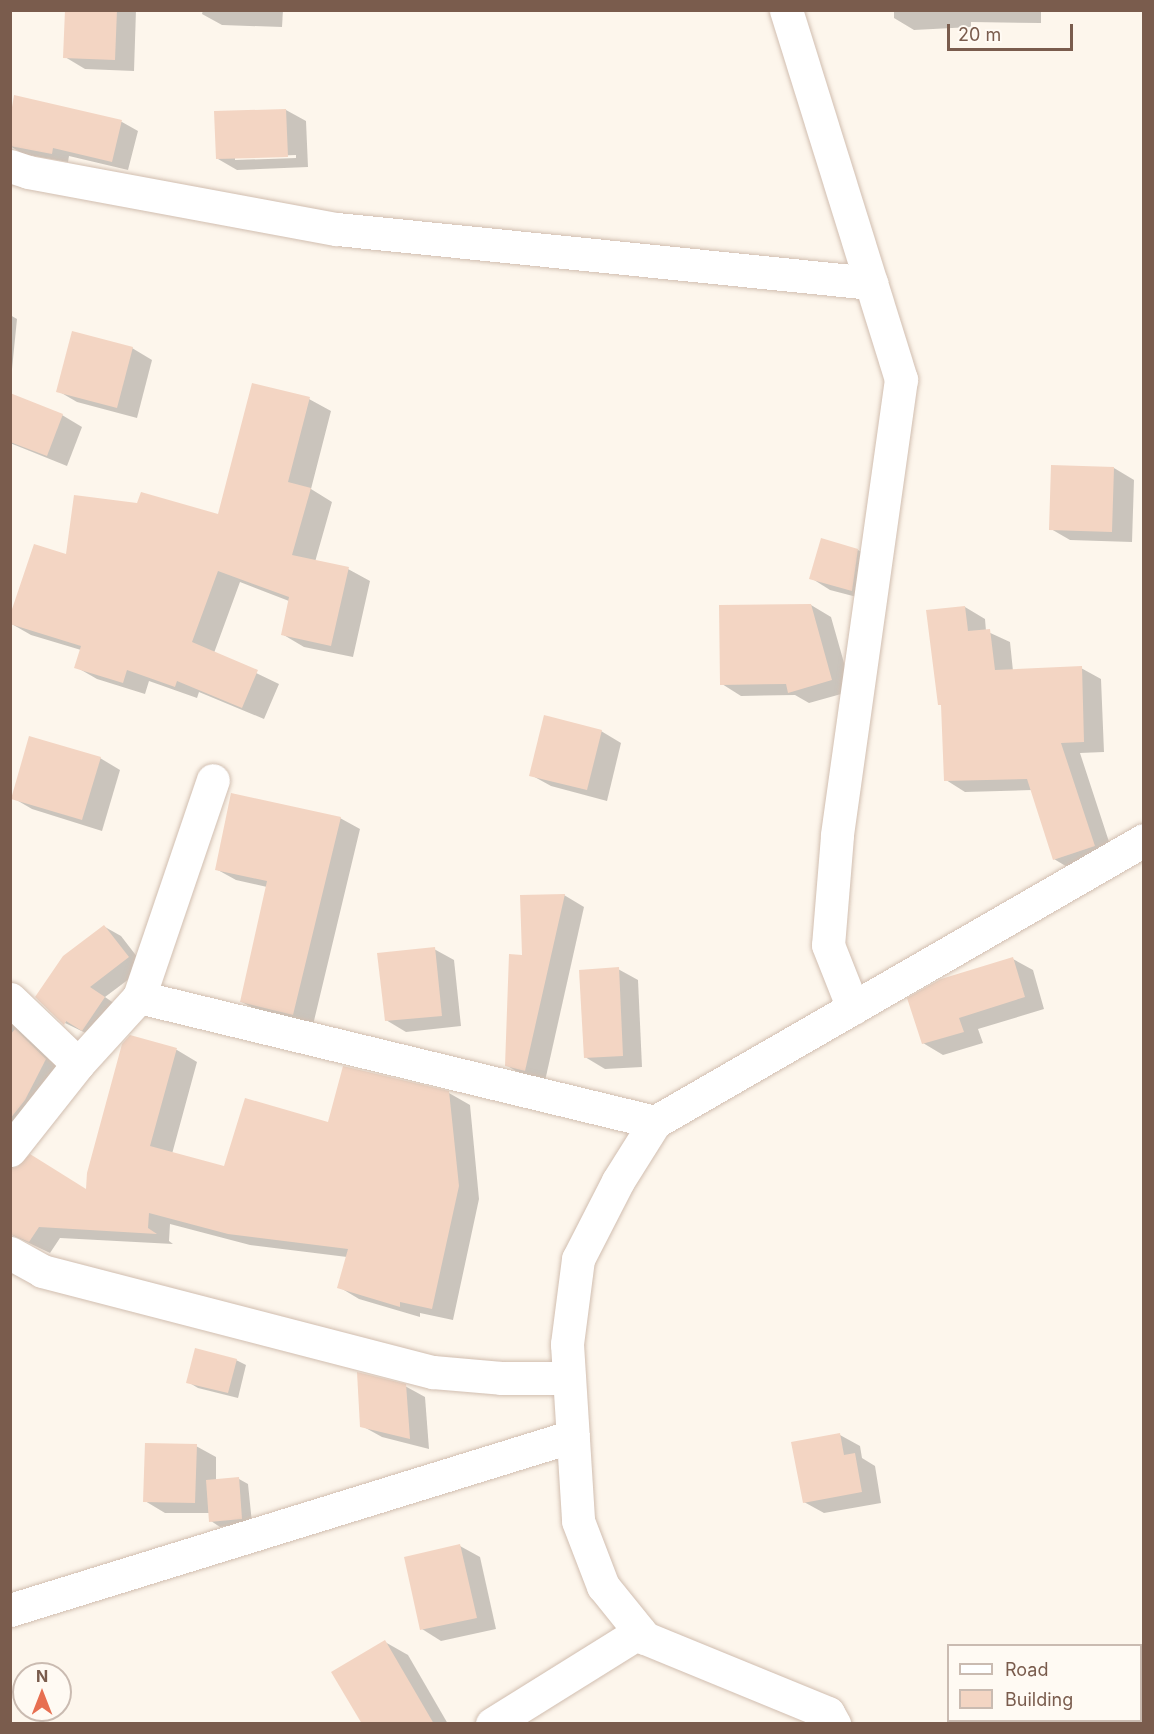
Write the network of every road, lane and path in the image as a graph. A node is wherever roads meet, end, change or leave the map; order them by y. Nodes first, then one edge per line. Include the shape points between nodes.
1 (786, 10) edge
2 (10, 166) edge
3 (871, 283) junction
4 (213, 780) dead end
5 (1143, 840) edge
6 (139, 997) junction
7 (10, 999) edge
8 (853, 1008) junction
9 (78, 1064) junction
10 (656, 1122) junction
11 (10, 1150) edge
12 (10, 1253) edge
13 (569, 1378) junction
14 (573, 1436) junction
15 (10, 1610) edge
16 (640, 1632) junction
17 (492, 1724) edge
18 (834, 1724) edge

1 - 3 street
2 - 3 street via 337,229
3 - 8 street via 901,379 837,836 828,945
4 - 6 street
5 - 8 street
6 - 9 street
6 - 10 street
7 - 9 street
8 - 10 street
9 - 11 street
10 - 13 street via 618,1181 578,1259 567,1344
12 - 13 street via 42,1271 433,1372
13 - 14 street
14 - 15 street
14 - 16 street via 578,1521 603,1586
16 - 17 street
16 - 18 street via 645,1638 828,1713

